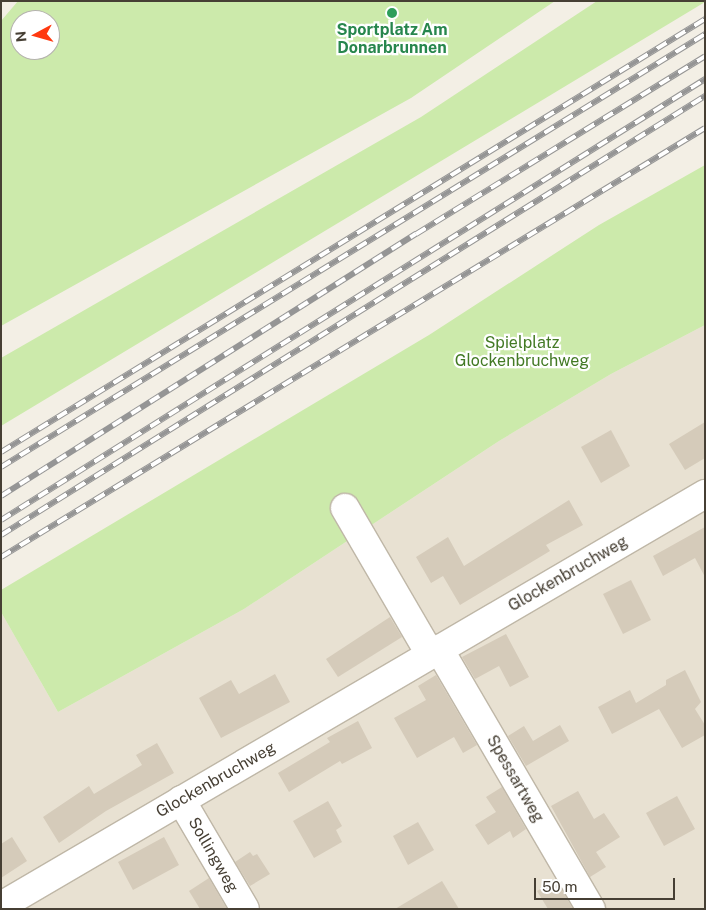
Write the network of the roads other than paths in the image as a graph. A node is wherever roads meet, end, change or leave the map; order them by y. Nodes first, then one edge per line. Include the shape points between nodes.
1 (705, 494) edge
2 (345, 508) dead end
3 (435, 651) junction
4 (181, 800) junction
5 (1, 906) edge
6 (245, 909) edge
7 (591, 909) edge

1 - 3 street, Glockenbruchweg
2 - 3 street
3 - 4 street, Glockenbruchweg
3 - 7 street, Spessartweg
4 - 5 street, Glockenbruchweg
4 - 6 street, Sollingweg

